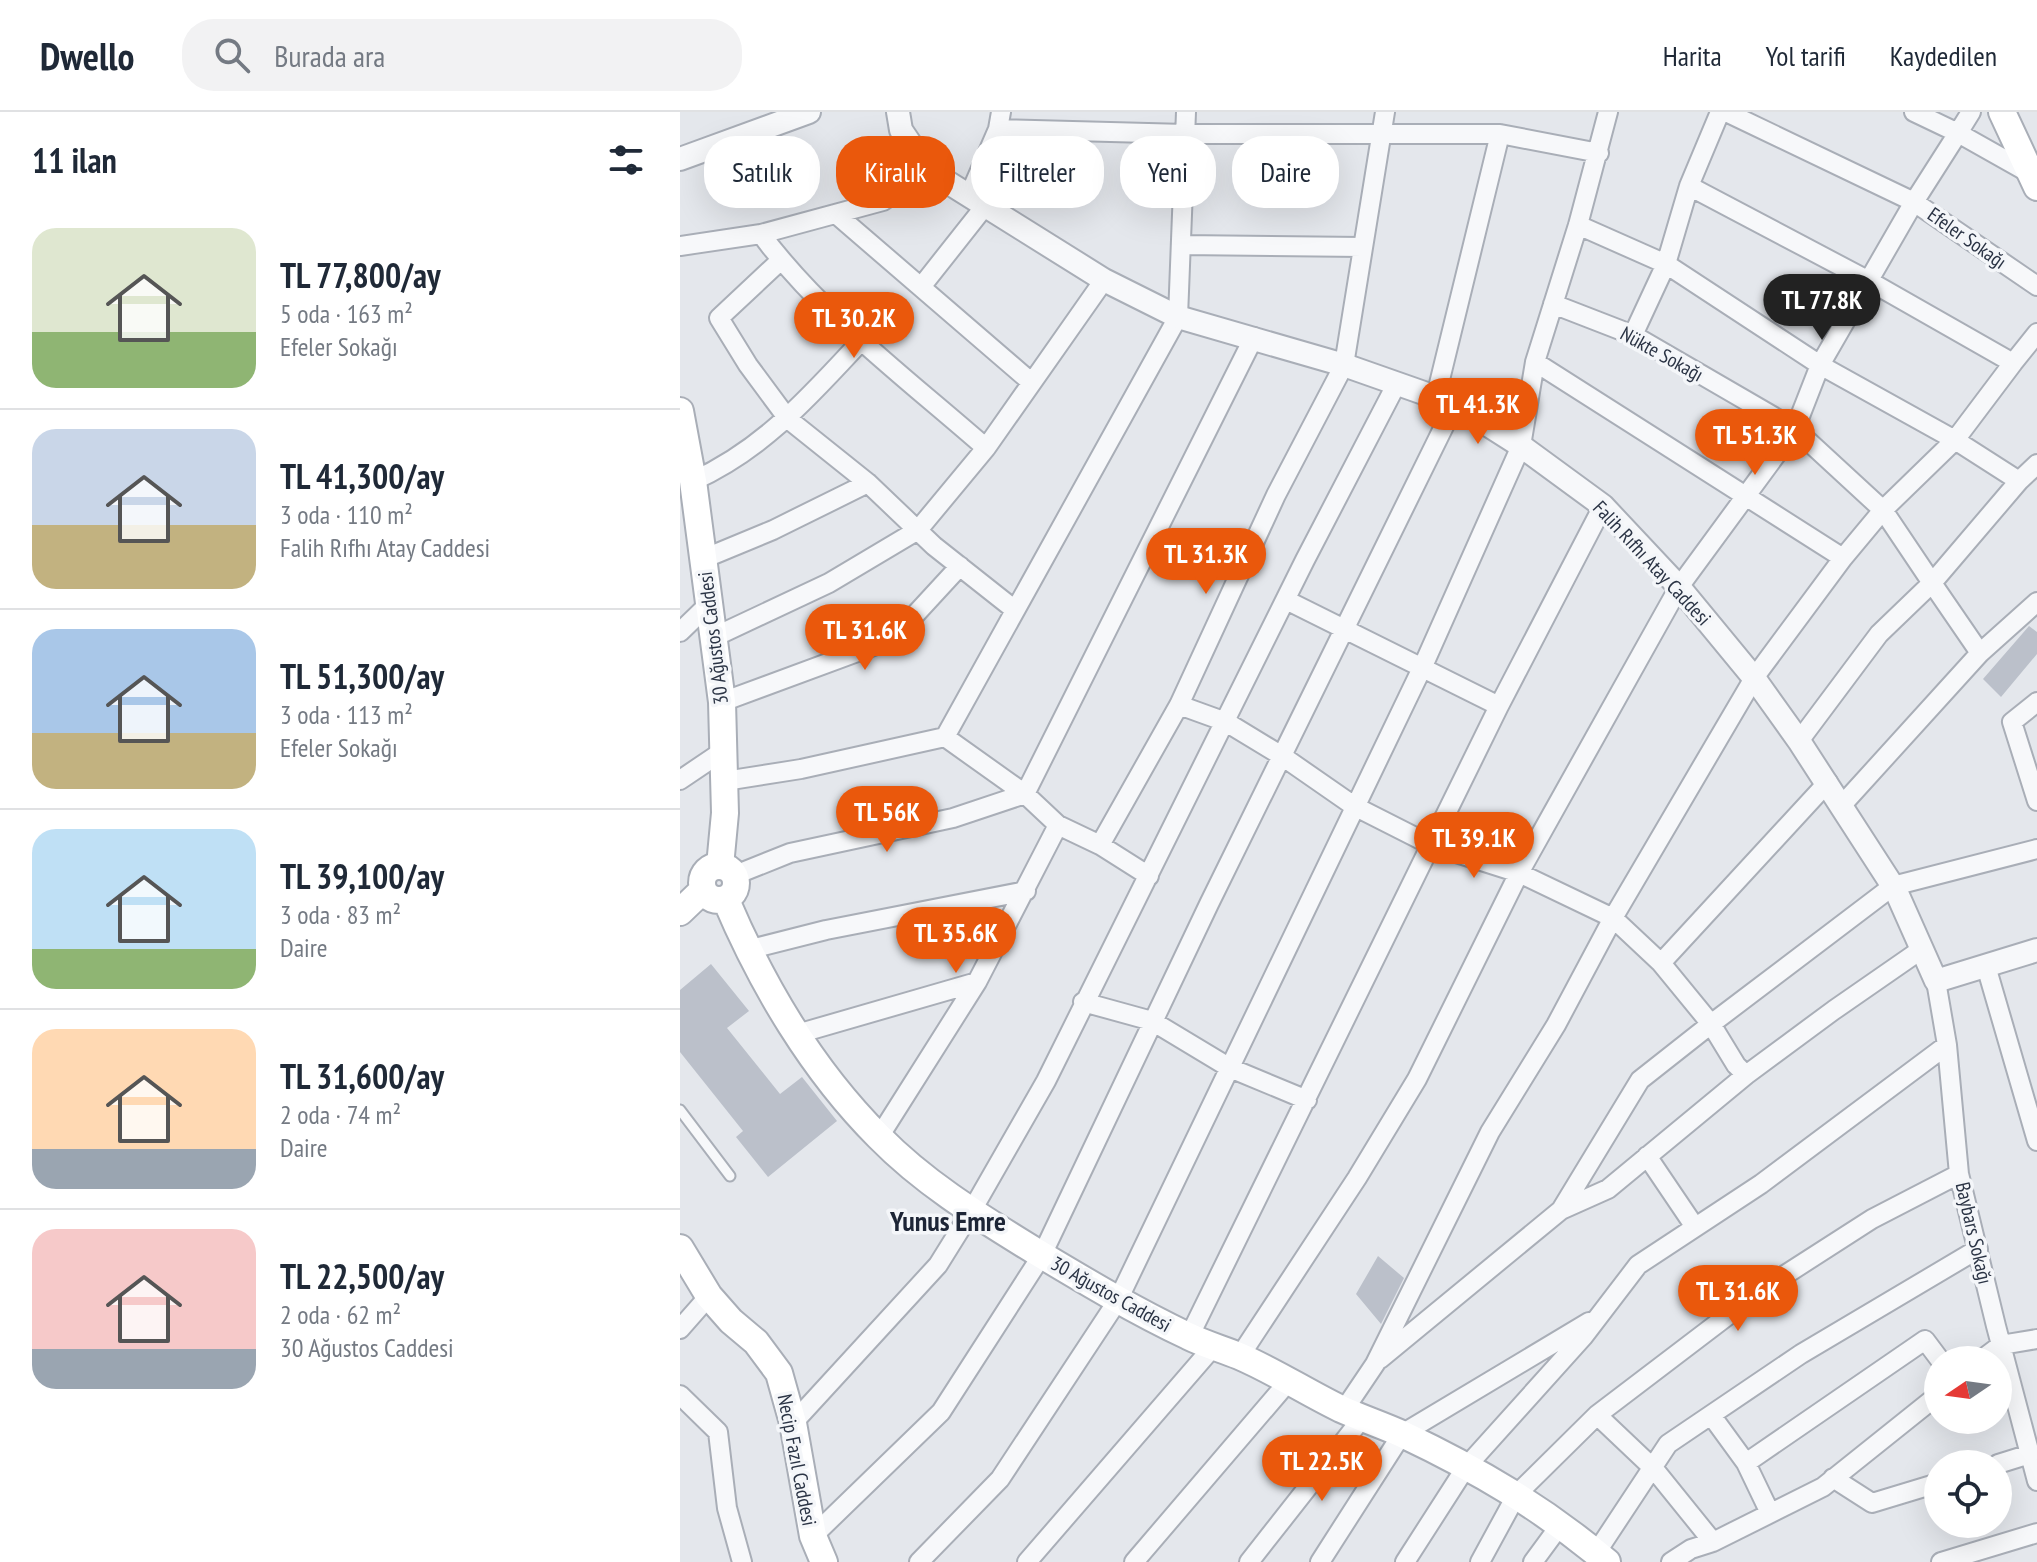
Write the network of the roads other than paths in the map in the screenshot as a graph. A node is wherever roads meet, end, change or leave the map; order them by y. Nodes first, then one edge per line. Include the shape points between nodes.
1 (809, 112) edge
2 (898, 112) edge
3 (1186, 112) edge
4 (1385, 112) edge
5 (1608, 112) edge
6 (1723, 112) edge
7 (1914, 112) edge
8 (1971, 112) edge
9 (2002, 112) edge
10 (2021, 112) edge
11 (1000, 121) edge
12 (1381, 133) junction
13 (1958, 133) junction
14 (1186, 134) junction
15 (1500, 134) junction
16 (905, 136) edge
17 (2037, 148) edge
18 (1599, 153) junction
19 (680, 159) edge
20 (2033, 180) edge
21 (1689, 186) junction
22 (1914, 202) junction
23 (858, 208) edge
24 (972, 208) edge
25 (988, 208) edge
26 (836, 214) junction
27 (1578, 225) junction
28 (761, 234) junction
29 (1182, 245) junction
30 (680, 246) edge
31 (1362, 247) junction
32 (781, 260) junction
33 (1666, 264) junction
34 (1104, 280) junction
35 (1869, 281) junction
36 (2037, 286) edge
37 (921, 287) junction
38 (1553, 304) junction
39 (1178, 317) junction
40 (2037, 333) edge
41 (1633, 335) junction
42 (1254, 337) junction
43 (863, 339) junction
44 (1535, 362) junction
45 (2013, 363) junction
46 (1344, 365) junction
47 (1820, 365) junction
48 (1031, 382) junction
49 (1397, 383) junction
50 (1446, 400) junction
51 (680, 411) edge
52 (788, 419) junction
53 (1795, 429) junction
54 (1955, 440) junction
55 (1521, 446) junction
56 (986, 448) junction
57 (686, 464) edge
58 (2037, 464) edge
59 (2019, 481) junction
60 (868, 483) junction
61 (1746, 496) junction
62 (1603, 506) junction
63 (1883, 510) junction
64 (918, 530) junction
65 (1843, 558) junction
66 (703, 559) junction
67 (960, 566) junction
68 (1932, 583) junction
69 (1679, 587) junction
70 (1286, 600) junction
71 (2037, 602) edge
72 (709, 604) junction
73 (1015, 610) junction
74 (1346, 628) junction
75 (680, 632) edge
76 (712, 638) junction
77 (1980, 653) junction
78 (1423, 666) junction
79 (1754, 678) junction
80 (722, 702) junction
81 (2037, 702) edge
82 (1179, 705) junction
83 (1499, 706) junction
84 (1226, 722) junction
85 (945, 737) junction
86 (1799, 741) junction
87 (723, 751) junction
88 (1282, 756) junction
89 (2034, 775) edge
90 (680, 780) edge
91 (725, 781) junction
92 (1828, 782) junction
93 (1025, 794) junction
94 (2037, 801) edge
95 (1842, 805) junction
96 (1354, 806) junction
97 (1058, 825) junction
98 (1100, 845) junction
99 (1431, 845) junction
100 (2037, 849) edge
101 (1519, 873) junction
102 (1149, 876) junction
103 (721, 883) junction
104 (1893, 886) junction
105 (1026, 891) junction
106 (681, 910) edge
107 (1613, 918) junction
108 (1922, 949) junction
109 (747, 950) junction
110 (2037, 950) edge
111 (1661, 963) junction
112 (1986, 966) junction
113 (1936, 981) junction
114 (977, 982) junction
115 (1083, 1002) junction
116 (1152, 1021) junction
117 (1711, 1024) junction
118 (797, 1034) junction
119 (1947, 1045) junction
120 (1230, 1068) junction
121 (1746, 1075) junction
122 (1307, 1100) junction
123 (680, 1110) edge
124 (879, 1137) junction
125 (2037, 1141) edge
126 (1647, 1156) junction
127 (1959, 1174) junction
128 (730, 1176) dead end
129 (1561, 1210) junction
130 (971, 1212) junction
131 (1695, 1227) junction
132 (680, 1248) edge
133 (1978, 1249) junction
134 (1042, 1255) junction
135 (709, 1296) junction
136 (1118, 1300) junction
137 (1596, 1318) junction
138 (680, 1329) edge
139 (2037, 1339) edge
140 (1201, 1342) junction
141 (2001, 1345) junction
142 (1930, 1346) edge
143 (1240, 1356) junction
144 (1375, 1364) junction
145 (1288, 1382) junction
146 (680, 1395) edge
147 (1924, 1406) edge
148 (1353, 1414) junction
149 (1597, 1415) junction
150 (1711, 1415) junction
151 (793, 1423) junction
152 (1402, 1434) junction
153 (2030, 1454) junction
154 (2012, 1460) edge
155 (1746, 1463) junction
156 (1466, 1467) junction
157 (1654, 1469) junction
158 (1833, 1478) junction
159 (2037, 1481) edge
160 (1924, 1487) edge
161 (1517, 1494) junction
162 (1770, 1513) junction
163 (1561, 1524) junction
164 (2037, 1533) edge
165 (813, 1536) junction
166 (1713, 1542) junction
167 (1601, 1557) edge
168 (1948, 1561) edge
169 (742, 1562) edge
170 (824, 1562) edge
171 (919, 1562) edge
172 (1027, 1562) edge
173 (1134, 1562) edge
174 (1249, 1562) edge
175 (1320, 1562) edge
176 (1405, 1562) edge
177 (1480, 1562) edge
178 (1533, 1562) edge
179 (1671, 1562) edge

1 - 19 street
2 - 16 street, Falih Rıfhı Atay Caddesi
3 - 14 street
4 - 12 street
5 - 18 street
6 - 21 street
6 - 22 street
7 - 13 street
8 - 13 street
9 - 20 main road
10 - 17 main road
11 - 14 street
12 - 14 street
12 - 15 street
12 - 31 street
13 - 20 street
13 - 22 street
14 - 29 street
15 - 18 street
15 - 50 street
18 - 27 street
21 - 33 street
21 - 35 street
22 - 35 street, Efeler Sokağı
22 - 36 street, Efeler Sokağı
23 - 26 street
24 - 37 street
25 - 34 street, Falih Rıfhı Atay Caddesi
26 - 28 street
26 - 37 street
27 - 33 street
27 - 38 street
28 - 30 street
28 - 32 street
29 - 31 street
29 - 39 street
31 - 46 street
32 - 43 street
32 - 52 street via 719,318
33 - 41 street
33 - 47 street
34 - 39 street, Falih Rıfhı Atay Caddesi
34 - 48 street
35 - 45 street
35 - 47 street, Efeler Sokağı
37 - 48 street
38 - 41 street, Nükte Sokağı
38 - 44 street
39 - 42 street, Falih Rıfhı Atay Caddesi
39 - 73 street
40 - 45 street
41 - 53 street, Nükte Sokağı
42 - 46 street, Falih Rıfhı Atay Caddesi
42 - 93 street
43 - 52 street
43 - 56 street
44 - 55 street
44 - 61 street
45 - 54 street
46 - 49 street, Falih Rıfhı Atay Caddesi
46 - 82 street via 1276,495
47 - 53 street, Efeler Sokağı
47 - 54 street
48 - 56 street
49 - 50 street, Falih Rıfhı Atay Caddesi
49 - 70 street
50 - 55 street, Falih Rıfhı Atay Caddesi
50 - 74 street
51 - 57 main road, 30 Ağustos Caddesi
52 - 57 street via 723,467
52 - 60 street
53 - 61 street, Efeler Sokağı
53 - 63 street, Nükte Sokağı
54 - 59 street
54 - 63 street
55 - 62 street, Falih Rıfhı Atay Caddesi
55 - 78 street
56 - 64 street
57 - 66 main road, 30 Ağustos Caddesi
58 - 59 street
59 - 68 street
60 - 64 street
60 - 66 street
61 - 65 street
61 - 69 street, Efeler Sokağı
62 - 69 street, Falih Rıfhı Atay Caddesi
62 - 83 street
63 - 65 street
63 - 68 street, Nükte Sokağı
64 - 67 street
64 - 76 street via 816,590
65 - 79 street
66 - 72 main road, 30 Ağustos Caddesi
67 - 73 street
67 - 80 street via 913,617 879,644
68 - 77 street, Nükte Sokağı
68 - 86 street via 1879,634
69 - 79 street, Falih Rıfhı Atay Caddesi
69 - 101 street, Efeler Sokağı
70 - 74 street
70 - 84 street
71 - 77 street
72 - 75 street
72 - 76 main road, 30 Ağustos Caddesi
73 - 85 street
74 - 78 street
74 - 88 street
76 - 80 main road, 30 Ağustos Caddesi
77 - 95 street
78 - 83 street
78 - 96 street
79 - 86 street, Falih Rıfhı Atay Caddesi
79 - 107 street
80 - 87 main road, 30 Ağustos Caddesi
81 - 89 street via 2012,722
82 - 84 street
82 - 98 street
83 - 99 street
84 - 88 street
84 - 102 street
85 - 91 street
85 - 93 street
86 - 92 street, Falih Rıfhı Atay Caddesi
87 - 90 street
87 - 91 main road, 30 Ağustos Caddesi
88 - 96 street
88 - 116 street
89 - 94 street
91 - 103 main road, 30 Ağustos Caddesi
92 - 95 street, Falih Rıfhı Atay Caddesi
92 - 111 street
93 - 97 street
93 - 103 street via 953,818 790,853
95 - 104 street, Falih Rıfhı Atay Caddesi
96 - 99 street
96 - 120 street
97 - 98 street
97 - 105 street
98 - 102 street
99 - 101 street
99 - 122 street
100 - 104 street
101 - 107 street
101 - 143 street, Efeler Sokağı via 1417,1079
102 - 115 street
103 - 106 main road
103 - 109 main road, 30 Ağustos Caddesi
104 - 108 street, Falih Rıfhı Atay Caddesi
104 - 117 street
105 - 109 street
105 - 114 street
107 - 111 street
107 - 144 street via 1490,1132
108 - 113 street, Falih Rıfhı Atay Caddesi
108 - 121 street
109 - 118 main road, 30 Ağustos Caddesi
110 - 112 street
111 - 117 street
112 - 113 street
112 - 125 street
113 - 119 street, Baybars Sokağı
114 - 118 street
114 - 124 street
115 - 116 street
115 - 130 street via 1046,1081
116 - 120 street
116 - 134 street
117 - 121 street
117 - 129 street via 1640,1080
118 - 124 main road, 30 Ağustos Caddesi
119 - 127 street, Baybars Sokağı
119 - 131 street
120 - 122 street
120 - 136 street
121 - 126 street
122 - 140 street
123 - 128 lane
124 - 130 main road, 30 Ağustos Caddesi
126 - 129 street via 1608,1189
126 - 131 street
127 - 133 street, Baybars Sokağı
127 - 149 street via 1872,1219 1760,1291
129 - 144 street
130 - 134 main road, 30 Ağustos Caddesi
130 - 151 street via 938,1265
131 - 137 street via 1638,1265
132 - 135 main road, Necip Fazıl Caddesi
133 - 141 street, Baybars Sokağı
133 - 150 street via 1801,1354
134 - 136 main road, 30 Ağustos Caddesi
134 - 165 street via 941,1412
135 - 138 street
135 - 151 main road, Necip Fazıl Caddesi via 770,1358
136 - 140 main road, 30 Ağustos Caddesi
136 - 171 street via 1000,1479
137 - 152 street
137 - 156 street
139 - 141 street
140 - 143 main road, 30 Ağustos Caddesi
140 - 172 street
141 - 153 street, Baybars Sokağı
142 - 155 street via 1925,1340
143 - 145 main road, 30 Ağustos Caddesi
144 - 148 street
145 - 148 main road, 30 Ağustos Caddesi
145 - 173 street
146 - 169 street via 718,1432 727,1508
147 - 158 street
148 - 152 main road, 30 Ağustos Caddesi
148 - 174 street
149 - 157 street
149 - 161 street
150 - 155 street
150 - 157 street via 1668,1444
151 - 165 main road, Necip Fazıl Caddesi
152 - 156 main road, 30 Ağustos Caddesi
152 - 175 street
153 - 154 street
153 - 159 street, Baybars Sokağı
155 - 162 street
156 - 161 main road, 30 Ağustos Caddesi
156 - 176 street
157 - 166 street
157 - 167 street
158 - 160 street via 1872,1503
158 - 162 street
161 - 163 main road, 30 Ağustos Caddesi
161 - 177 street
162 - 166 street
163 - 167 main road, 30 Ağustos Caddesi
163 - 178 street
164 - 168 street
165 - 170 main road, Necip Fazıl Caddesi
166 - 179 street

